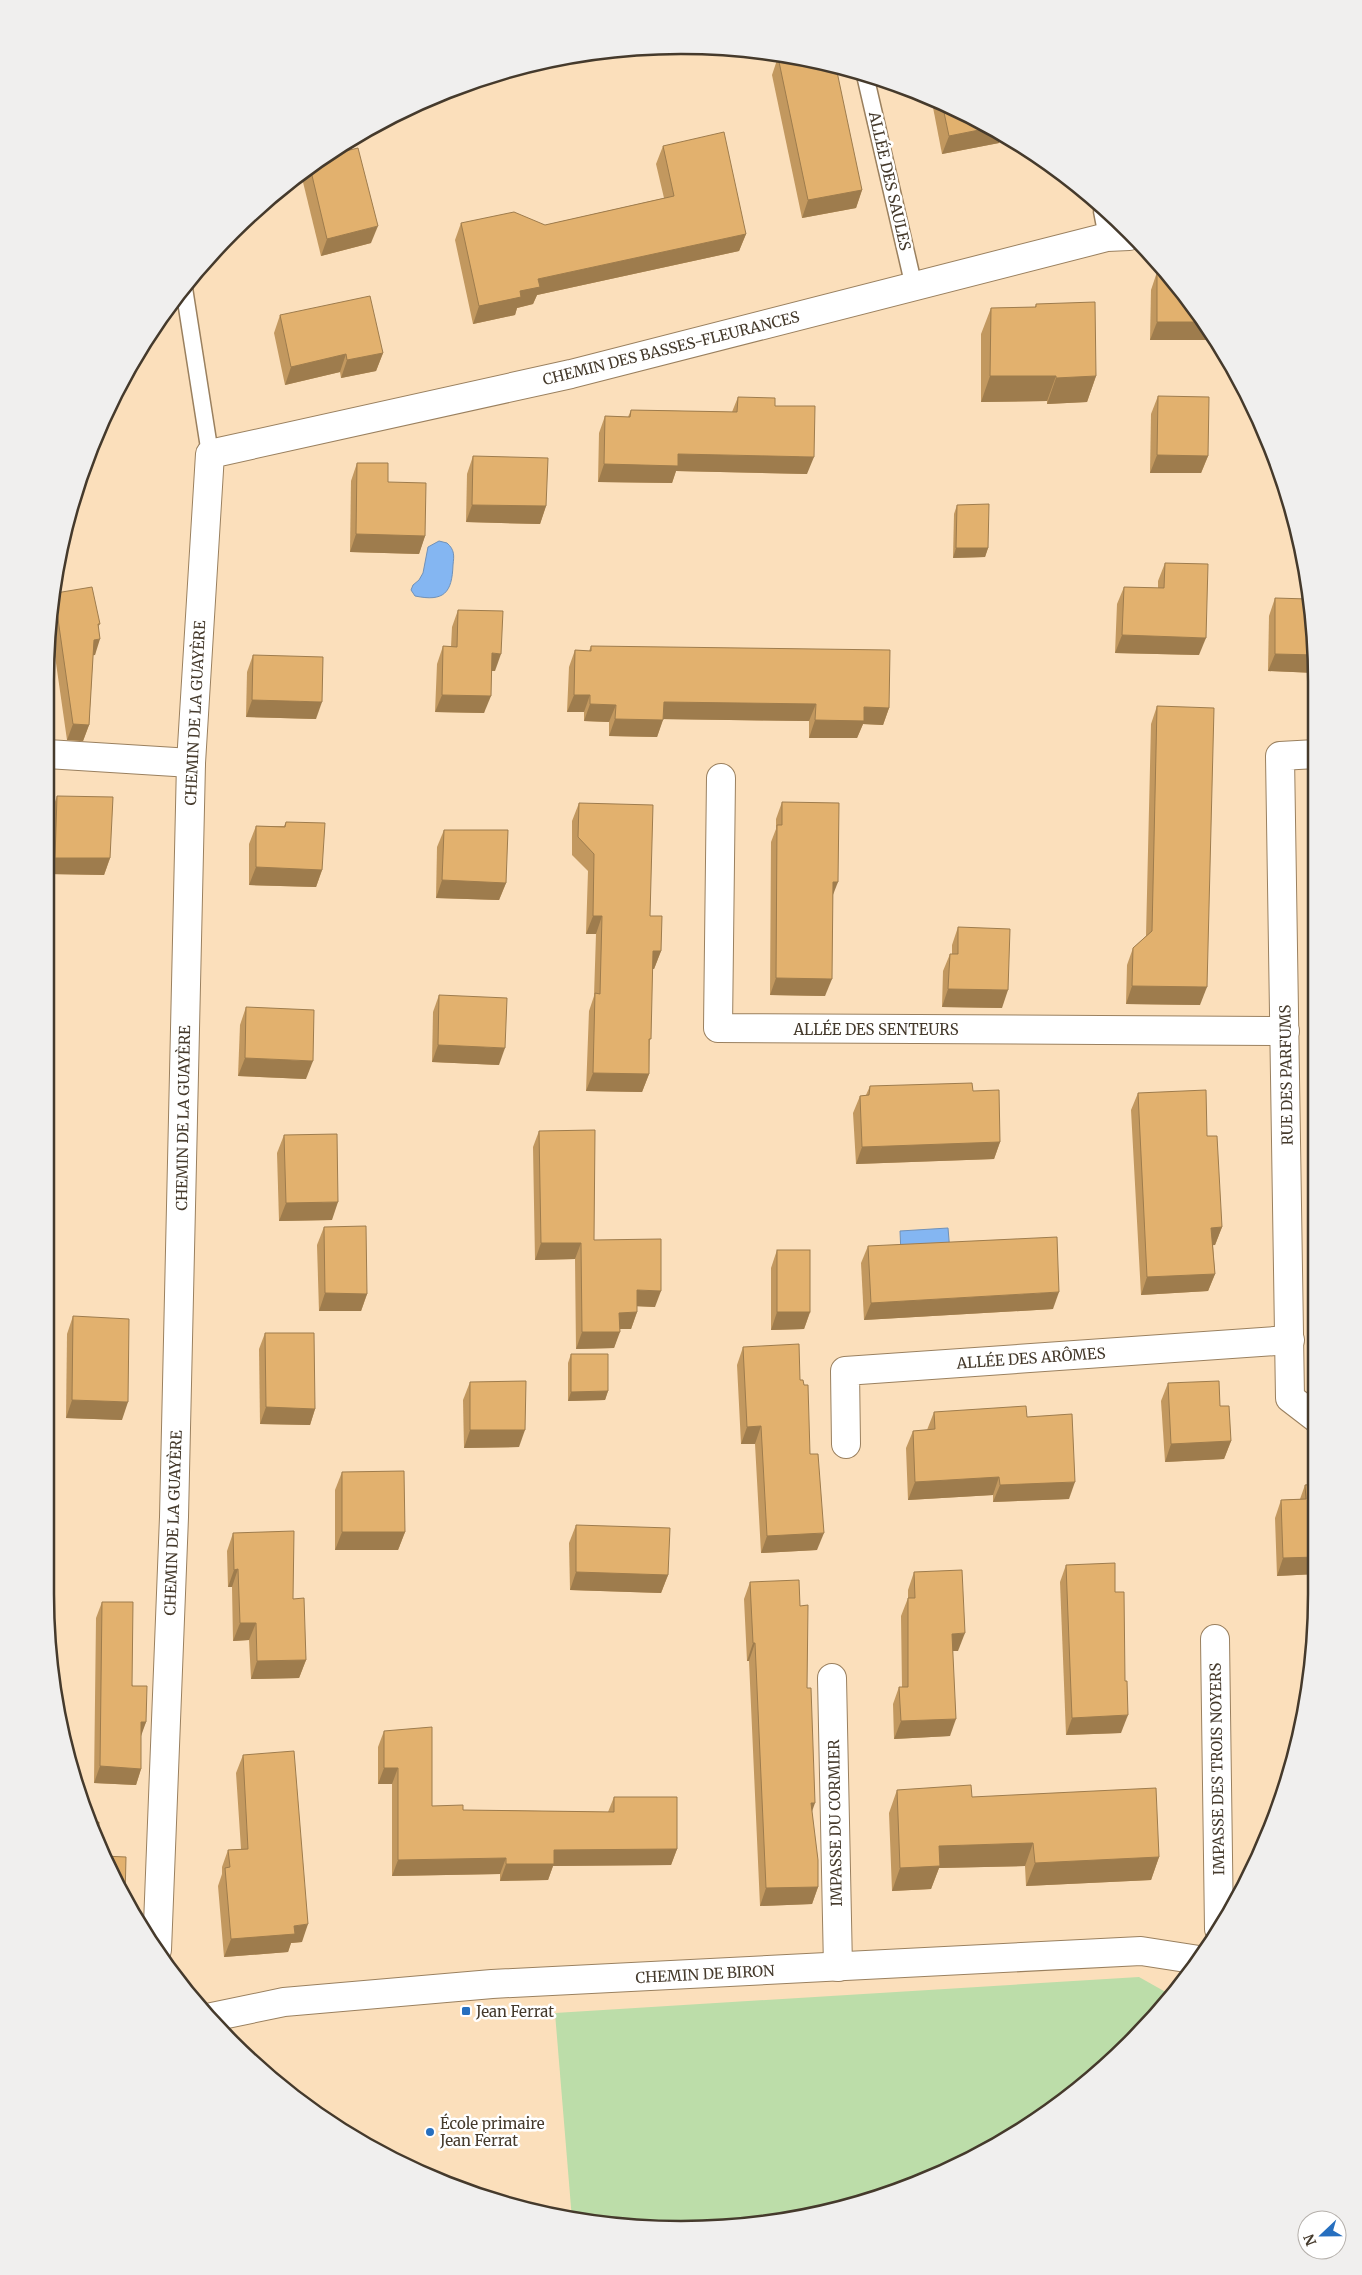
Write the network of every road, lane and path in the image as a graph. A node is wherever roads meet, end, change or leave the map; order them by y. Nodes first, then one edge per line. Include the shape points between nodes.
1 (866, 82) edge
2 (1113, 228) edge
3 (914, 286) junction
4 (185, 296) edge
5 (210, 454) junction
6 (54, 754) edge
7 (1308, 754) edge
8 (191, 763) junction
9 (721, 778) dead end
10 (1285, 1031) junction
11 (1290, 1340) junction
12 (1308, 1412) edge
13 (846, 1444) dead end
14 (1215, 1639) dead end
15 (832, 1678) dead end
16 (1219, 1916) edge
17 (157, 1939) edge
18 (1191, 1959) edge
19 (838, 1968) junction
20 (217, 2016) edge

1 - 3 lane, ALLÉE DES SAULES
2 - 3 street, CHEMIN DES BASSES-FLEURANCES
3 - 5 street, CHEMIN DES BASSES-FLEURANCES via 571,374
4 - 5 lane, CHEMIN DE LA GUAYÈRE
5 - 8 street, CHEMIN DE LA GUAYÈRE
6 - 8 street
7 - 10 street, RUE DES PARFUMS via 1280,756
8 - 17 street, CHEMIN DE LA GUAYÈRE via 174,1517
9 - 10 street, ALLÉE DES SENTEURS via 718,1028
10 - 11 street, RUE DES PARFUMS
11 - 12 street, RUE DES PARFUMS via 1290,1398
11 - 13 street, ALLÉE DES ARÔMES via 845,1371
14 - 16 street, IMPASSE DES TROIS NOYERS
15 - 19 street, IMPASSE DU CORMIER
18 - 19 street, CHEMIN DE BIRON via 1141,1952
19 - 20 street, CHEMIN DE BIRON via 492,1984 284,2002

